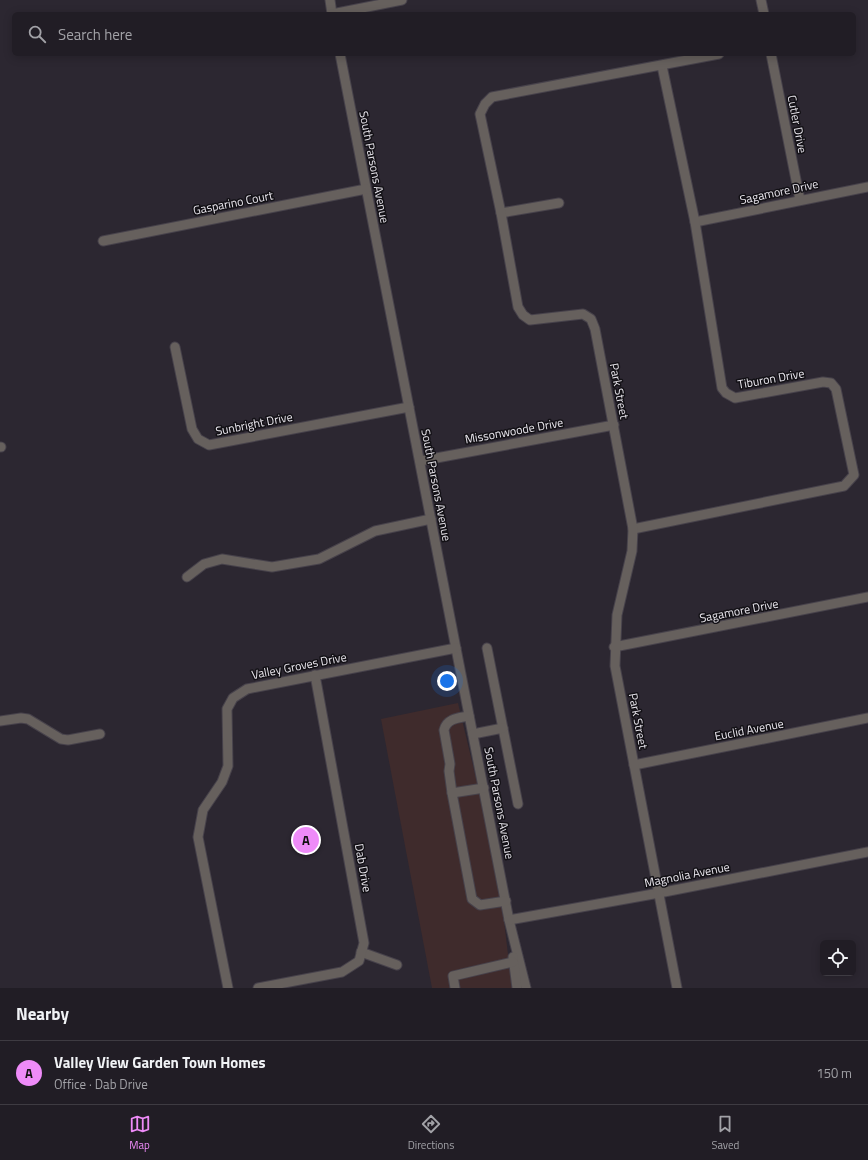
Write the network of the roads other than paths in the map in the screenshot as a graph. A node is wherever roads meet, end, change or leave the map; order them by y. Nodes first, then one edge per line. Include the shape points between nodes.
1 (330, 0) edge
2 (402, 0) edge
3 (761, 0) edge
4 (332, 12) edge
5 (342, 12) edge
6 (764, 12) edge
7 (340, 56) edge
8 (710, 56) edge
9 (771, 56) edge
10 (662, 66) junction
11 (868, 187) edge
12 (366, 189) junction
13 (800, 200) junction
14 (559, 202) dead end
15 (501, 213) junction
16 (695, 222) junction
17 (104, 241) dead end
18 (175, 347) dead end
19 (409, 407) junction
20 (614, 425) junction
21 (420, 461) junction
22 (431, 519) junction
23 (633, 529) junction
24 (187, 577) dead end
25 (868, 597) edge
26 (614, 647) junction
27 (456, 648) junction
28 (486, 648) dead end
29 (315, 675) junction
30 (469, 716) junction
31 (868, 718) edge
32 (0, 721) edge
33 (503, 728) junction
34 (100, 734) dead end
35 (473, 734) junction
36 (634, 765) junction
37 (484, 788) junction
38 (452, 793) junction
39 (518, 804) dead end
40 (868, 852) edge
41 (659, 893) junction
42 (506, 901) junction
43 (509, 920) junction
44 (362, 952) junction
45 (513, 962) junction
46 (397, 965) dead end
47 (228, 988) edge
48 (258, 988) edge
49 (455, 988) edge
50 (517, 988) edge
51 (526, 988) edge
52 (677, 988) edge

1 - 4 street
2 - 5 street
3 - 6 street
7 - 12 street, South Parsons Avenue
8 - 10 street, Park Street
9 - 13 street, Cutler Drive
10 - 15 street, Park Street via 492,97 480,114
10 - 16 street, Tiburon Drive
11 - 13 street, Sagamore Drive
12 - 17 street, Gasparino Court
12 - 19 street, South Parsons Avenue
13 - 16 street, Sagamore Drive
14 - 15 street
15 - 20 street, Park Street via 518,307 523,315 530,320 583,314 591,319 596,328
16 - 23 street, Tiburon Drive via 722,388 726,394 735,398 823,382 831,383 836,389 854,474 850,482 844,486
18 - 19 street, Sunbright Drive via 192,429 198,439 209,445
19 - 21 street, South Parsons Avenue
20 - 21 street, Missonwoode Drive
20 - 23 street, Park Street
21 - 22 street, South Parsons Avenue
22 - 24 street via 375,531 319,559 272,567 222,558 204,564
22 - 27 street, South Parsons Avenue
23 - 26 street, Park Street via 632,551
25 - 26 street, Sagamore Drive
26 - 36 street, Park Street via 615,666
27 - 29 street, Valley Groves Drive
27 - 30 street, South Parsons Avenue
28 - 33 street
29 - 44 street, Dab Drive via 364,943
29 - 47 street, Valley Groves Drive via 247,689 233,698 227,709 228,766 222,782 203,810 198,837
30 - 35 street, South Parsons Avenue
30 - 38 street via 450,720 445,725
31 - 36 street, Euclid Avenue
32 - 34 street via 28,719 61,739 68,740
33 - 35 street
33 - 39 street
35 - 37 street, South Parsons Avenue
36 - 41 street, Park Street
37 - 38 street
37 - 42 street, South Parsons Avenue
38 - 42 street via 472,899 480,905
40 - 41 street, Magnolia Avenue
41 - 43 street, Magnolia Avenue
41 - 52 street, Park Street
42 - 43 street, South Parsons Avenue
43 - 45 street, South Parsons Avenue
43 - 51 street, South Parsons Avenue
44 - 46 street
44 - 48 street via 359,961 342,972
45 - 49 street via 453,976
45 - 50 street, South Parsons Avenue

